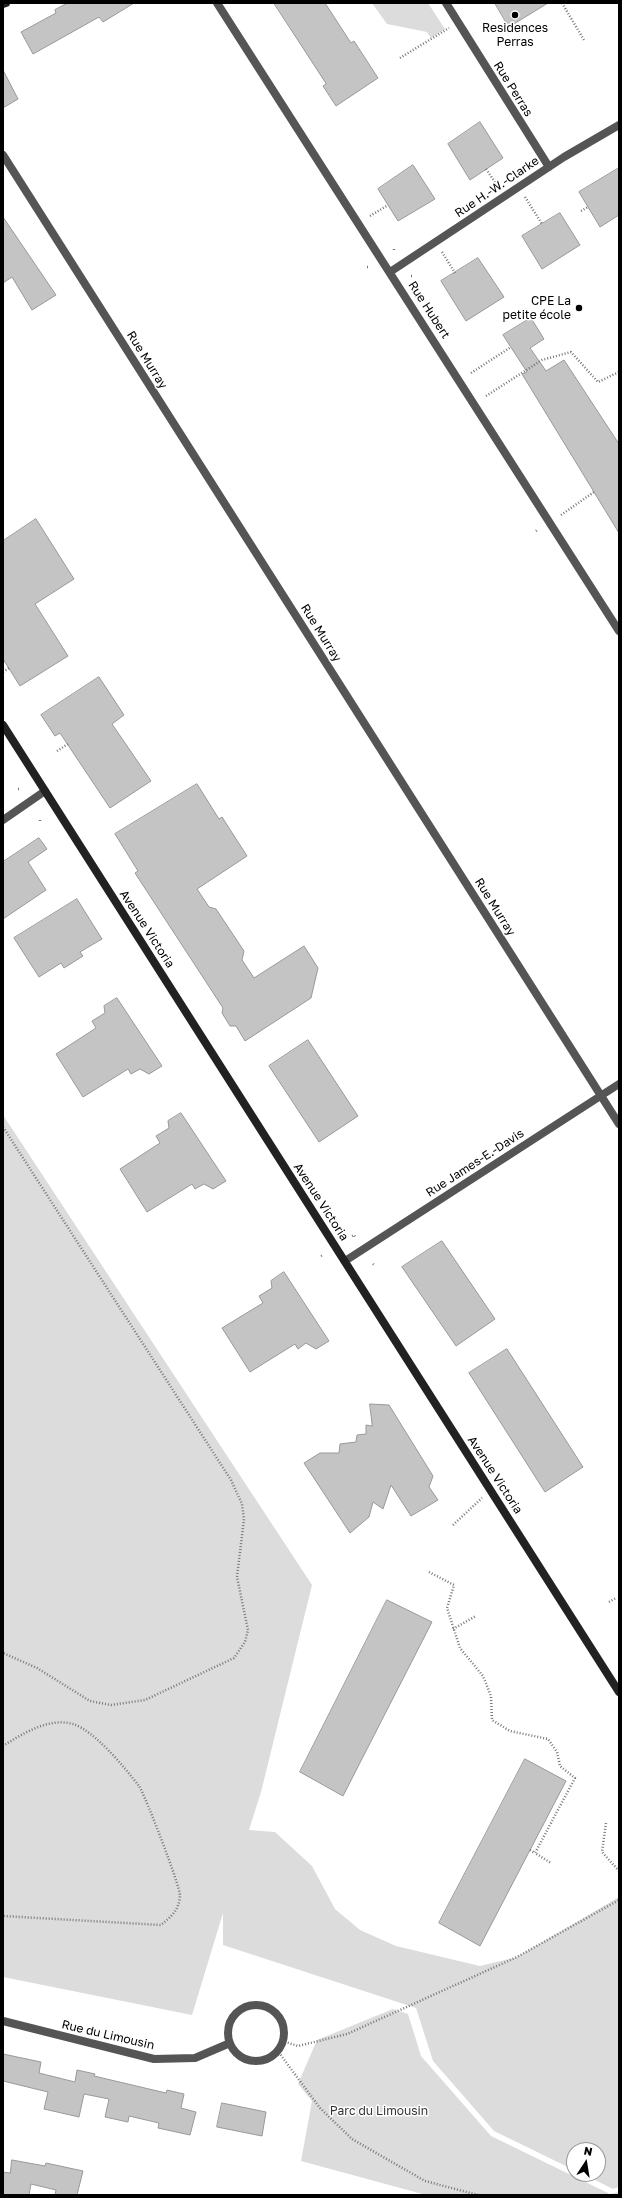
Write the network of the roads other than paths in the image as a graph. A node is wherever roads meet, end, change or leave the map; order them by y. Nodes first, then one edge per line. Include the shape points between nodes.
1 (6, 3) edge
2 (217, 3) edge
3 (446, 3) edge
4 (3, 4) edge
5 (619, 125) edge
6 (3, 155) edge
7 (549, 167) junction
8 (390, 272) junction
9 (619, 631) edge
10 (3, 725) edge
11 (45, 791) junction
12 (3, 820) edge
13 (619, 1084) edge
14 (601, 1096) junction
15 (619, 1124) edge
16 (345, 1261) junction
17 (619, 1692) edge
18 (3, 2022) edge
19 (230, 2043) junction

1 - 4 street
2 - 8 street, Rue Hubert
3 - 7 street, Rue Perras
5 - 7 street, Rue H.-W.-Clarke
6 - 14 street, Rue Murray
7 - 8 street, Rue H.-W.-Clarke
8 - 9 street, Rue Hubert
10 - 11 street, Avenue Victoria
11 - 12 street
11 - 16 street, Avenue Victoria
13 - 14 street, Rue James-E.-Davis
14 - 15 street, Rue Murray
14 - 16 street, Rue James-E.-Davis
16 - 17 street, Avenue Victoria
18 - 19 street, Rue du Limousin via 154,2059 195,2058
19 - 19 street via 228,2030 232,2018 238,2011 254,2005 271,2009 282,2022 282,2041 277,2050 262,2060 252,2060 239,2054

